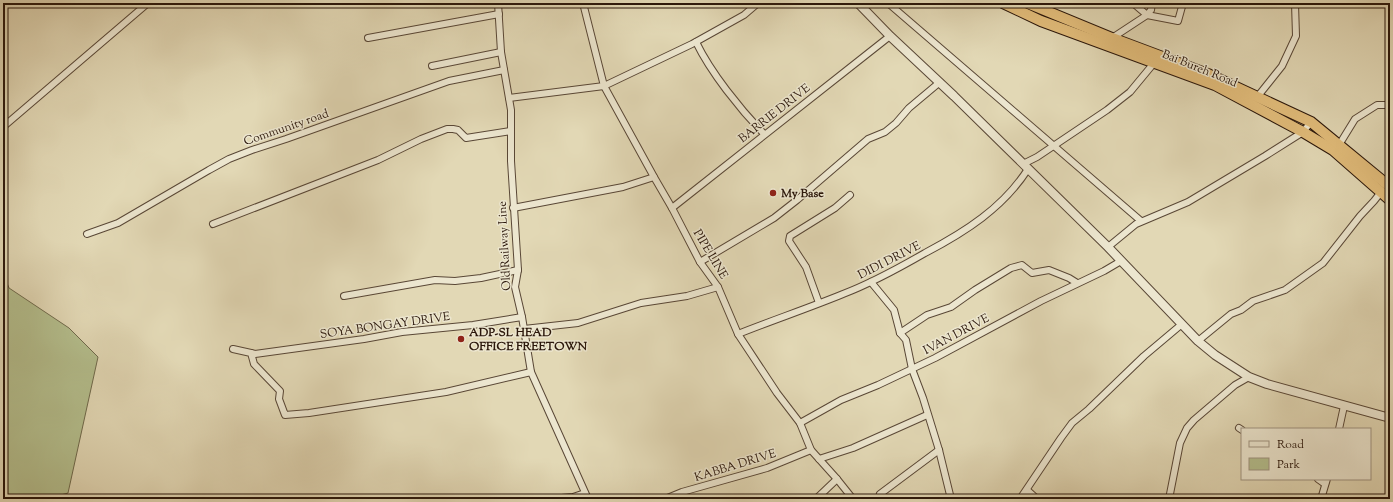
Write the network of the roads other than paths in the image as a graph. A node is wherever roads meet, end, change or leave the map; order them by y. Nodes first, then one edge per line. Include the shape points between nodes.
1 (148, 3) edge
2 (498, 3) edge
3 (583, 3) edge
4 (758, 3) edge
5 (858, 3) edge
6 (888, 3) edge
7 (1002, 3) edge
8 (1027, 3) edge
9 (1133, 3) edge
10 (1152, 3) edge
11 (1183, 3) edge
12 (1295, 3) edge
13 (499, 14) junction
14 (1147, 15) junction
15 (890, 36) junction
16 (368, 38) dead end
17 (1112, 38) junction
18 (696, 42) junction
19 (501, 52) junction
20 (1154, 64) junction
21 (432, 66) dead end
22 (504, 70) junction
23 (940, 82) junction
24 (604, 86) junction
25 (1258, 96) junction
26 (509, 98) junction
27 (1390, 105) edge
28 (1311, 122) junction
29 (3, 128) edge
30 (511, 131) junction
31 (1303, 132) junction
32 (764, 134) junction
33 (1339, 145) junction
34 (1053, 146) junction
35 (1025, 167) junction
36 (654, 177) junction
37 (1385, 190) edge
38 (850, 195) dead end
39 (1390, 200) edge
40 (513, 208) junction
41 (672, 208) junction
42 (1141, 221) junction
43 (213, 224) dead end
44 (87, 234) dead end
45 (1108, 247) junction
46 (1121, 261) junction
47 (700, 262) junction
48 (518, 270) junction
49 (871, 282) junction
50 (1077, 284) junction
51 (718, 287) junction
52 (344, 296) dead end
53 (819, 304) junction
54 (522, 317) junction
55 (1182, 324) junction
56 (524, 329) junction
57 (900, 333) junction
58 (738, 334) junction
59 (1198, 341) junction
60 (233, 348) dead end
61 (251, 353) junction
62 (912, 369) junction
63 (531, 372) junction
64 (1249, 377) junction
65 (1344, 406) junction
66 (928, 415) junction
67 (1390, 418) edge
68 (800, 423) junction
69 (1339, 428) edge
70 (811, 450) junction
71 (939, 450) junction
72 (819, 459) junction
73 (837, 479) junction
74 (1326, 481) edge
75 (1027, 490) junction
76 (880, 494) dead end
77 (587, 496) edge
78 (550, 499) edge
79 (665, 499) edge
80 (816, 499) edge
81 (853, 499) edge
82 (951, 499) edge
83 (1020, 499) edge
84 (1037, 499) edge
85 (1169, 499) edge
86 (1321, 499) edge

1 - 29 street
2 - 13 street, Old Railway Line
3 - 24 street, PIPE LINE
4 - 18 street via 744,15
5 - 15 street
6 - 34 street
7 - 20 highway, Bai Bureh Road via 1041,21
8 - 17 highway, Bai Bureh Road
9 - 14 street
10 - 14 street
11 - 14 street via 1178,21
12 - 25 street via 1296,36 1282,66
13 - 16 street
13 - 19 street, Old Railway Line
14 - 17 street
15 - 23 street
15 - 32 street, BARRIE DRIVE
17 - 25 highway, Bai Bureh Road
18 - 24 street
18 - 32 street via 746,116
19 - 21 street
19 - 22 street, Old Railway Line
20 - 31 highway, Bai Bureh Road via 1215,85
20 - 34 street via 1130,92
22 - 26 street, Old Railway Line
22 - 44 street, Community road via 449,81 252,150 209,170 118,223
23 - 35 street
23 - 47 street via 909,108 896,124 868,139 774,218
24 - 26 street
24 - 36 street, PIPE LINE
25 - 28 highway, Bai Bureh Road
26 - 30 street, Old Railway Line
27 - 33 street via 1378,105 1355,119
28 - 31 street
28 - 33 highway, Bai Bureh Road
30 - 40 street, Old Railway Line
30 - 43 street via 466,138 458,130 448,129 378,160
31 - 37 highway, Bai Bureh Road via 1333,150
31 - 42 street via 1188,202
32 - 41 street, BARRIE DRIVE
33 - 37 highway, Bai Bureh Road
34 - 35 street
34 - 42 street
35 - 45 street
35 - 49 street, DIDI DRIVE via 1020,181 998,205 974,224
36 - 40 street via 623,187
36 - 41 street, PIPE LINE
37 - 39 highway, Bai Bureh Road
37 - 59 street via 1360,216 1323,263 1285,290 1253,301 1231,314
38 - 53 street via 835,208 790,236 789,241 806,267
40 - 48 street, Old Railway Line
41 - 47 street, PIPE LINE
42 - 45 street
45 - 46 street
46 - 50 street, IVAN DRIVE
46 - 55 street
47 - 51 street, PIPE LINE
48 - 52 street via 481,278 435,280
48 - 54 street, Old Railway Line via 515,287
49 - 53 street, DIDI DRIVE
49 - 57 street via 894,310
50 - 57 street via 1048,270 1032,273 1022,265 1011,268 952,307 927,315
50 - 62 street, IVAN DRIVE
51 - 56 street via 687,296 642,304 578,323
51 - 58 street, PIPE LINE
53 - 58 street, DIDI DRIVE
54 - 56 street, Old Railway Line
54 - 61 street, SOYA BONGAY DRIVE
55 - 59 street
55 - 75 street via 1072,423
56 - 63 street, Old Railway Line
57 - 62 street via 906,340
58 - 68 street, PIPE LINE
59 - 64 street via 1215,356
60 - 61 street, SOYA BONGAY DRIVE
61 - 63 street via 254,364 280,390 279,399 285,415 446,392
62 - 66 street
62 - 68 street, IVAN DRIVE via 841,400
63 - 77 street, Old Railway Line
64 - 65 street
64 - 85 street via 1235,385 1187,428 1180,443
65 - 67 street
65 - 69 street
66 - 71 street
66 - 72 street via 853,448
68 - 70 street, PIPE LINE
70 - 72 street, PIPE LINE
70 - 79 street, KABBA DRIVE via 767,468
71 - 76 street
71 - 82 street
72 - 73 street, PIPE LINE
73 - 80 street
73 - 81 street, PIPE LINE
74 - 86 street
75 - 83 street
75 - 84 street
77 - 78 street

